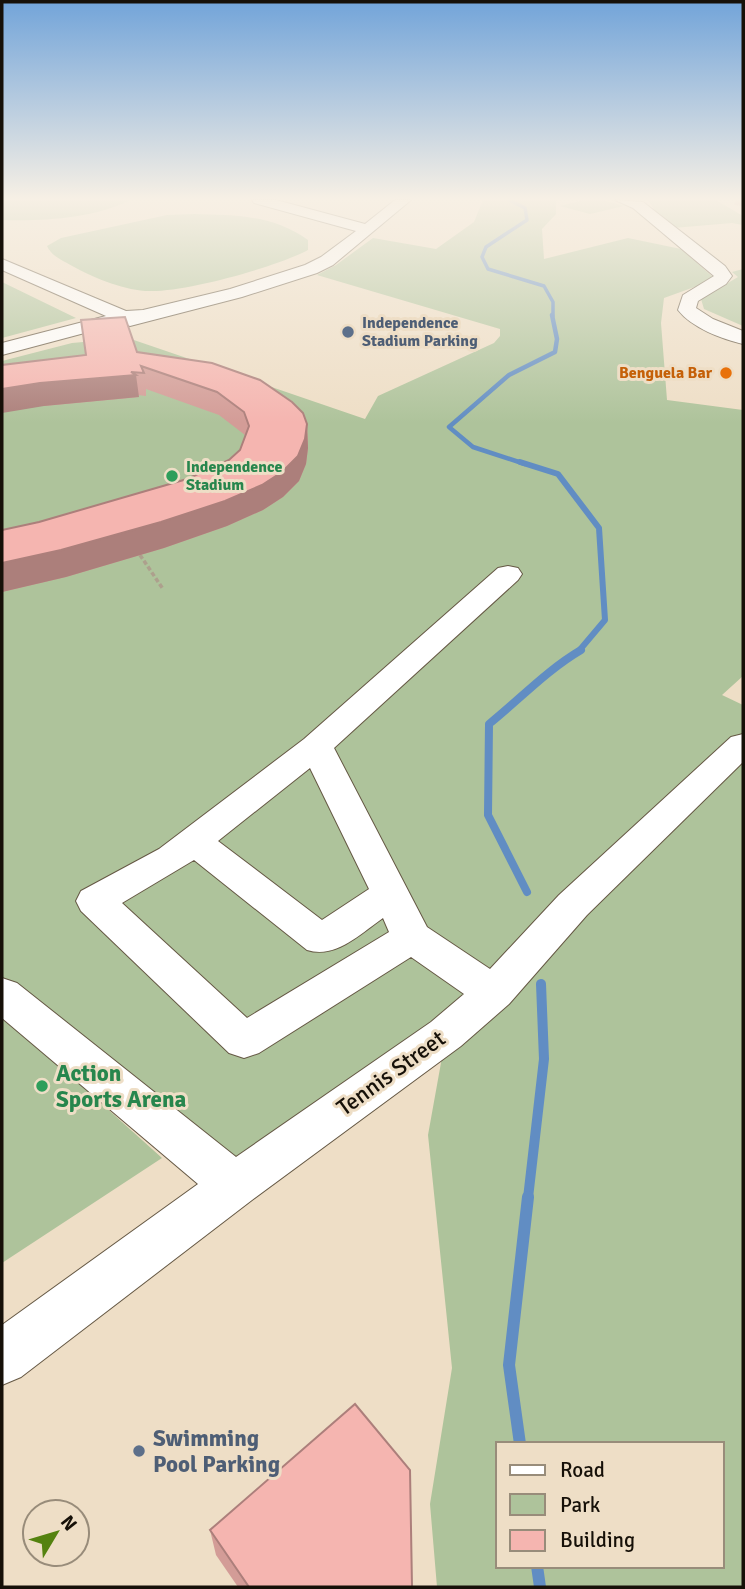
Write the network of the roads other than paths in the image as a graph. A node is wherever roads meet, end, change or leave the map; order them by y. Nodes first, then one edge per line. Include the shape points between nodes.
1 (13, 274) edge
2 (25, 274) edge
3 (297, 274) edge
4 (722, 274) edge
5 (129, 320) junction
6 (743, 338) edge
7 (2, 349) edge
8 (2, 355) edge
9 (508, 574) dead end
10 (743, 744) edge
11 (316, 746) junction
12 (194, 841) junction
13 (390, 894) junction
14 (412, 937) junction
15 (494, 993) junction
16 (2, 994) edge
17 (235, 1185) junction
18 (2, 1358) edge

1 - 5 street
2 - 5 street
3 - 5 street
4 - 6 street via 720,280 689,299 687,310
5 - 7 street
5 - 8 street
9 - 11 street
10 - 15 street, Tennis Street via 573,905
11 - 12 street
11 - 13 street
12 - 13 street via 321,940
12 - 14 street via 95,901 244,1041
13 - 14 street
14 - 15 street
15 - 17 street, Tennis Street via 446,1034
16 - 17 street
17 - 18 street, Tennis Street

